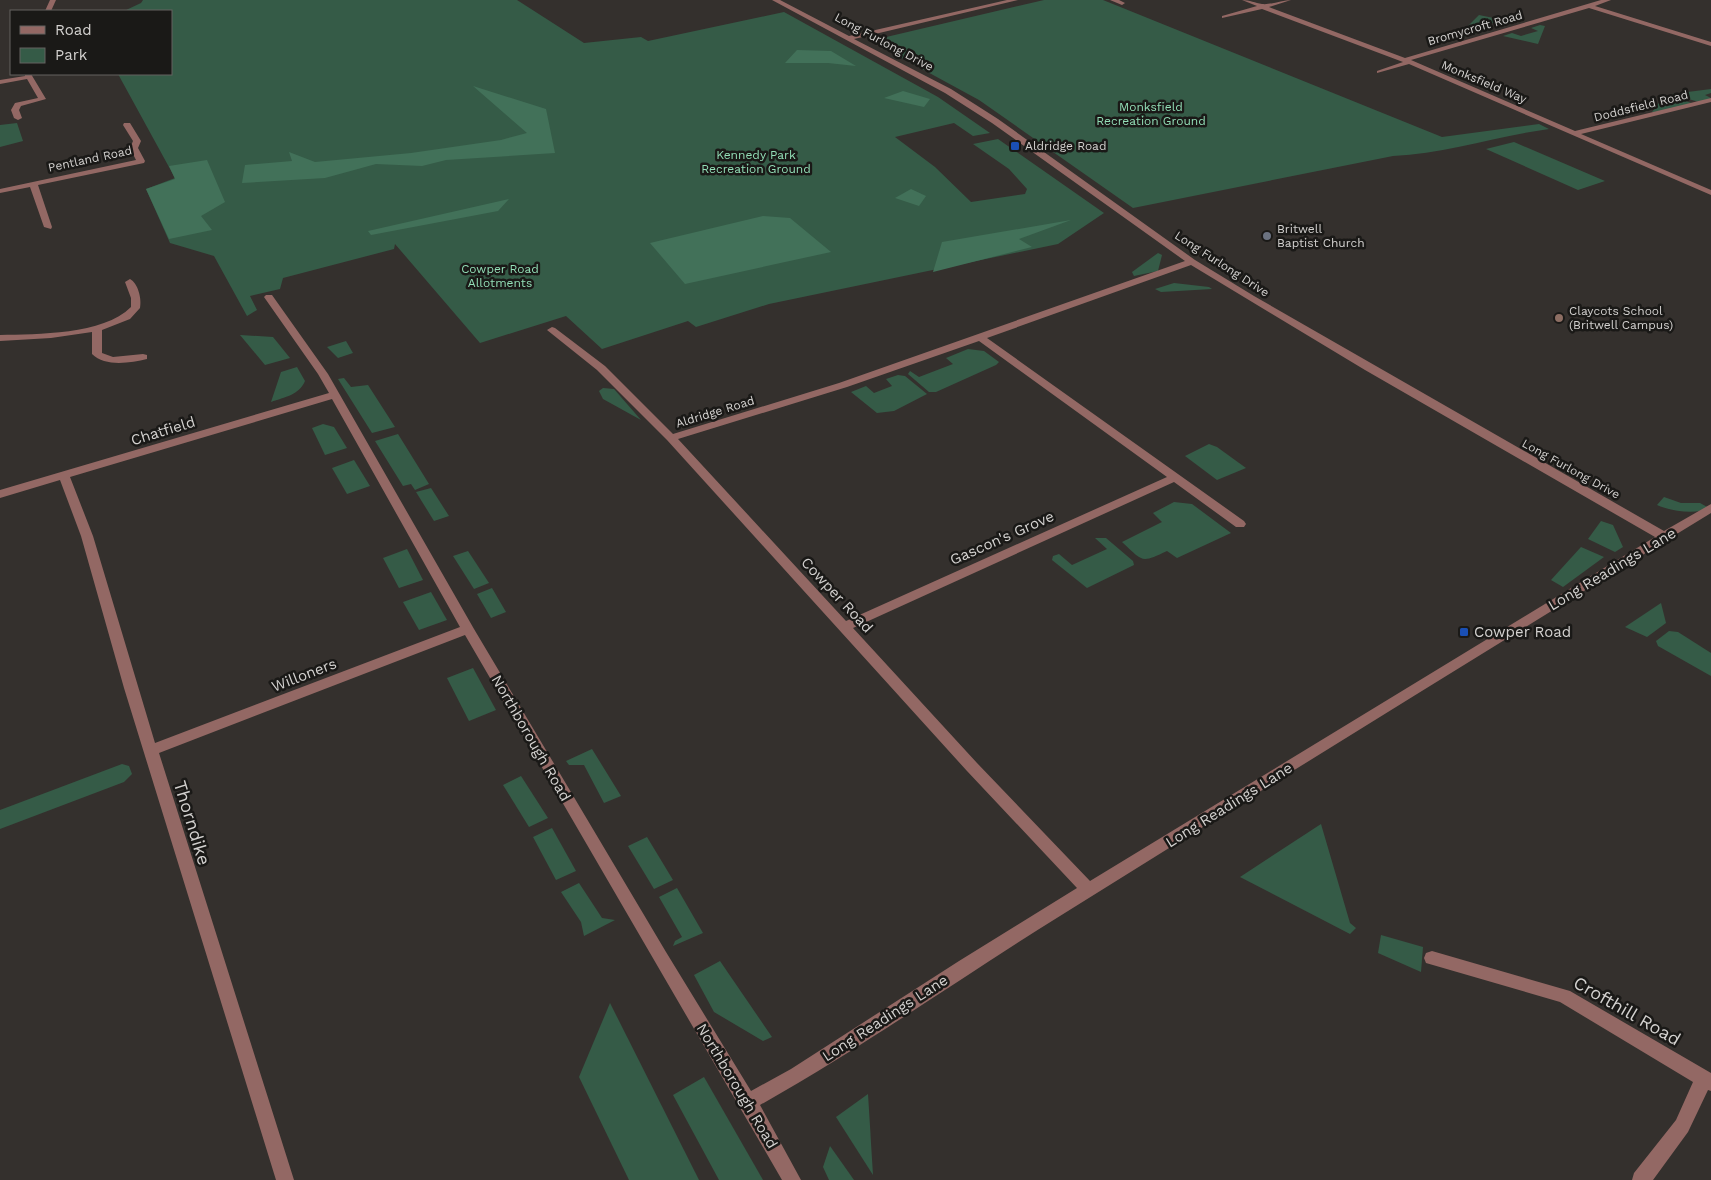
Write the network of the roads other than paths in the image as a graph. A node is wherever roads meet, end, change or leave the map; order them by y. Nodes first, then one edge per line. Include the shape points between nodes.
1 (775, 0) edge
2 (1015, 0) edge
3 (1113, 0) edge
4 (1245, 0) edge
5 (1288, 0) edge
6 (1608, 0) edge
7 (1122, 3) dead end
8 (1590, 6) junction
9 (1263, 7) junction
10 (1224, 17) dead end
11 (850, 38) junction
12 (1711, 44) edge
13 (1407, 61) junction
14 (1380, 72) dead end
15 (29, 75) edge
16 (0, 82) edge
17 (1710, 101) edge
18 (18, 118) dead end
19 (128, 124) dead end
20 (1576, 134) junction
21 (33, 184) junction
22 (0, 191) edge
23 (1711, 193) edge
24 (48, 227) dead end
25 (1192, 262) junction
26 (130, 282) dead end
27 (269, 297) dead end
28 (96, 329) junction
29 (552, 330) dead end
30 (980, 336) junction
31 (0, 338) edge
32 (143, 357) dead end
33 (334, 395) junction
34 (671, 438) junction
35 (64, 476) junction
36 (1174, 478) junction
37 (0, 494) edge
38 (1711, 508) edge
39 (1240, 524) dead end
40 (1665, 536) junction
41 (844, 627) junction
42 (468, 629) junction
43 (152, 750) junction
44 (1089, 890) junction
45 (1432, 958) dead end
46 (1707, 1081) edge
47 (748, 1102) junction
48 (285, 1180) edge
49 (792, 1180) edge
50 (1641, 1180) edge

1 - 11 street, Long Furlong Drive
2 - 11 street
3 - 7 street
4 - 9 street, Monksfield Way
5 - 9 street
6 - 8 street, Bromycroft Road
8 - 12 street
8 - 13 street, Bromycroft Road
9 - 10 street
9 - 13 street, Monksfield Way
11 - 25 street, Long Furlong Drive via 948,91 995,121
13 - 14 street, Bromycroft Road
13 - 20 street, Monksfield Way
15 - 16 street
15 - 18 street via 42,99 18,105 15,110
17 - 20 street, Doddsfield Road
19 - 21 street, Pentland Road via 137,141 134,148 141,160
20 - 23 street, Monksfield Way
21 - 22 street, Pentland Road
21 - 24 street, Pentland Road
25 - 30 street, Aldridge Road
25 - 40 street, Long Furlong Drive via 1368,369
26 - 28 street via 135,308 123,318
27 - 33 street, Northborough Road
28 - 31 street
28 - 32 street via 97,354 101,357
29 - 34 street, Cowper Road via 602,368
30 - 34 street, Aldridge Road via 843,385
30 - 36 street
33 - 35 street, Chatfield
33 - 42 street, Northborough Road
34 - 41 street, Cowper Road
35 - 37 street, Chatfield
35 - 43 street, Thorndike via 87,536
36 - 39 street
36 - 41 street, Gascon's Grove
38 - 40 street, Long Readings Lane
40 - 44 street, Long Readings Lane
41 - 44 street, Cowper Road
42 - 43 street, Willoners
42 - 47 street, Northborough Road
43 - 48 street, Thorndike
44 - 47 street, Long Readings Lane via 797,1075
45 - 46 street, Crofthill Road via 1564,996
46 - 50 street via 1682,1126
47 - 49 street, Northborough Road

